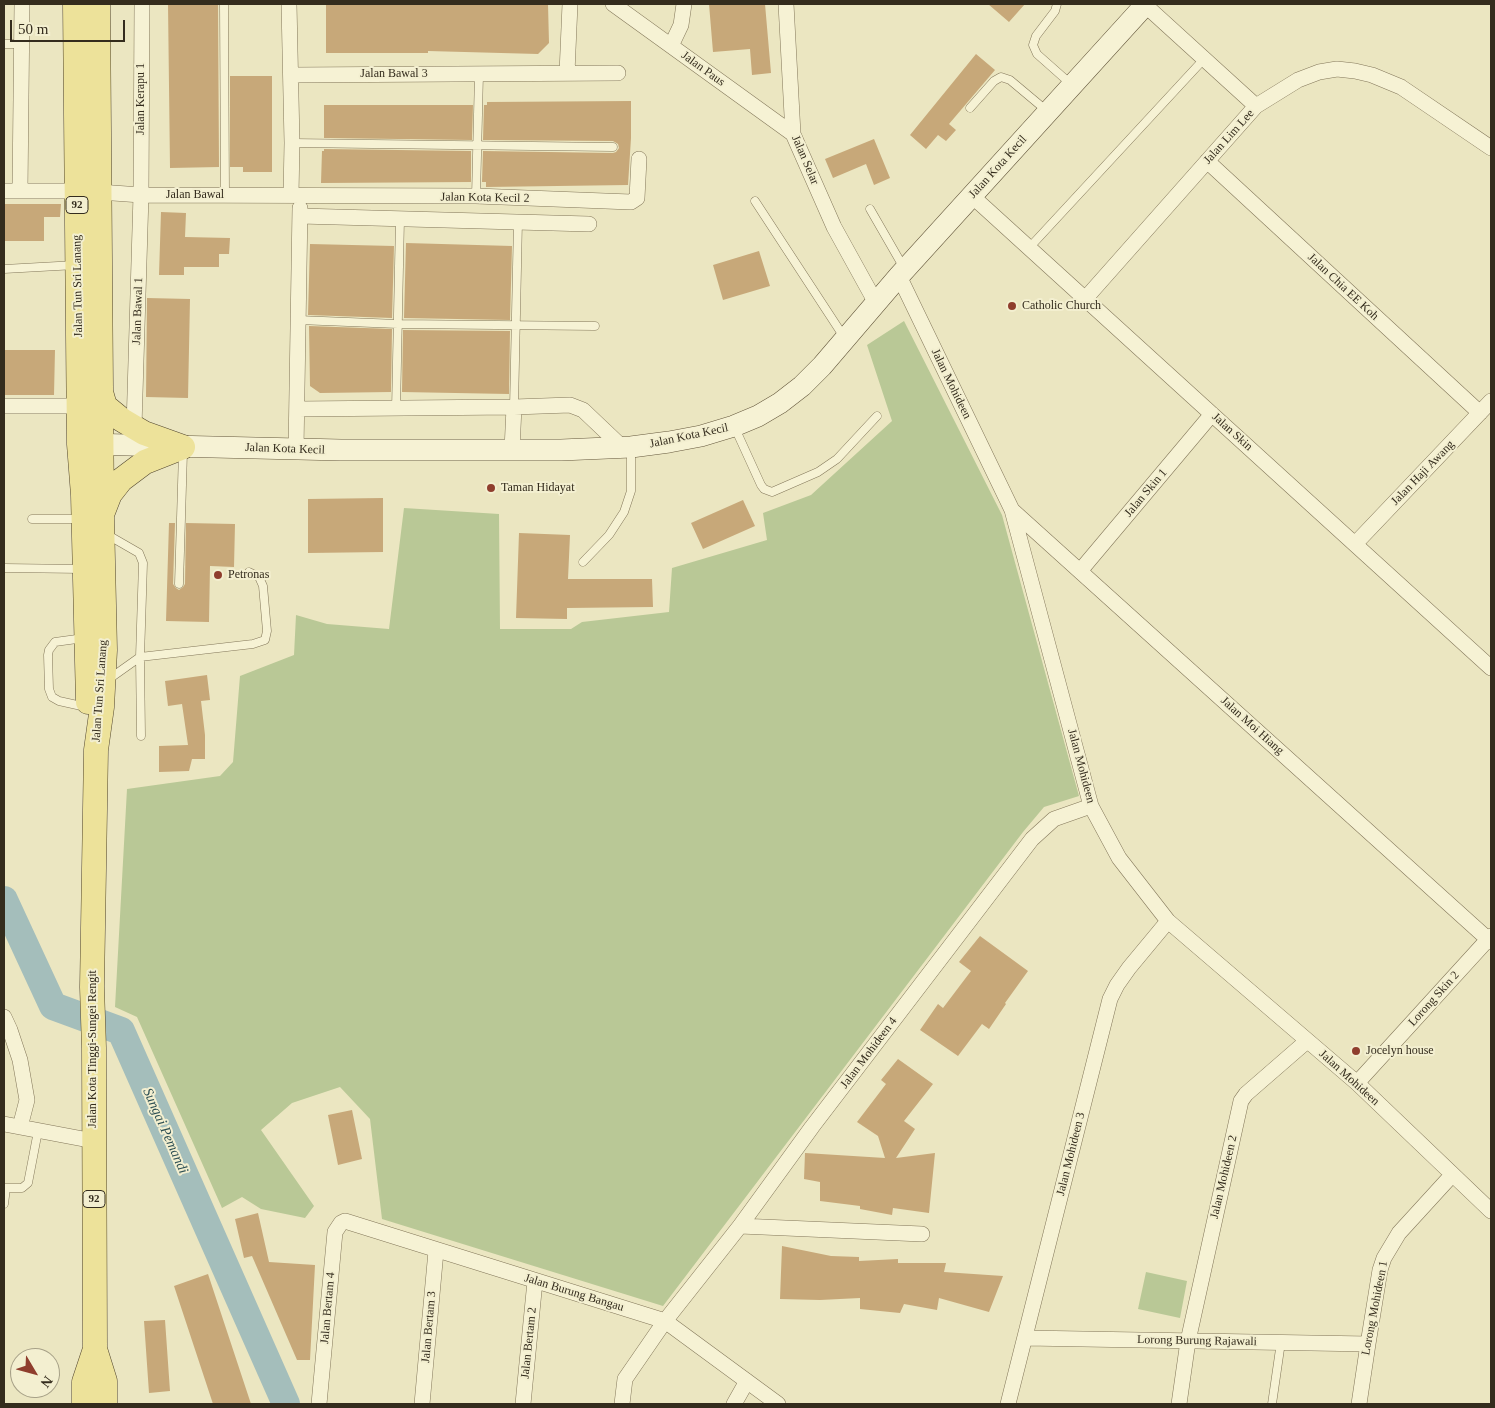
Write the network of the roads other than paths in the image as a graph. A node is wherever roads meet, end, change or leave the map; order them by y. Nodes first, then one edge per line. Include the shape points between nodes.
1 (22, 4) edge
2 (75, 4) edge
3 (98, 4) edge
4 (142, 4) edge
5 (224, 4) edge
6 (289, 4) edge
7 (570, 4) edge
8 (613, 4) edge
9 (684, 4) edge
10 (786, 4) edge
11 (1057, 4) edge
12 (1146, 5) edge
13 (4, 44) edge
14 (22, 44) junction
15 (672, 46) junction
16 (1204, 59) junction
17 (567, 73) junction
18 (618, 73) dead end
19 (479, 74) junction
20 (291, 75) junction
21 (1072, 86) junction
22 (1256, 106) junction
23 (970, 108) dead end
24 (1048, 112) junction
25 (792, 134) junction
26 (292, 143) junction
27 (477, 145) junction
28 (613, 147) dead end
29 (1491, 148) edge
30 (638, 159) dead end
31 (1207, 161) junction
32 (4, 191) edge
33 (20, 191) junction
34 (88, 191) junction
35 (141, 194) junction
36 (224, 195) junction
37 (296, 196) junction
38 (476, 196) junction
39 (972, 196) junction
40 (755, 201) dead end
41 (870, 209) dead end
42 (300, 216) junction
43 (400, 219) junction
44 (518, 221) junction
45 (589, 224) dead end
46 (1029, 248) junction
47 (78, 265) junction
48 (4, 269) edge
49 (902, 273) junction
50 (1085, 299) junction
51 (876, 303) junction
52 (298, 320) junction
53 (398, 324) junction
54 (516, 326) junction
55 (595, 326) dead end
56 (845, 338) junction
57 (100, 390) junction
58 (1491, 401) edge
59 (4, 406) edge
60 (79, 406) junction
61 (514, 407) junction
62 (297, 409) junction
63 (396, 409) junction
64 (1480, 413) junction
65 (1212, 414) junction
66 (877, 416) dead end
67 (734, 426) junction
68 (134, 427) junction
69 (90, 445) junction
70 (183, 446) junction
71 (627, 447) junction
72 (296, 449) junction
73 (512, 450) junction
74 (1012, 510) junction
75 (32, 519) dead end
76 (96, 523) junction
77 (1355, 544) junction
78 (583, 562) dead end
79 (4, 568) edge
80 (84, 569) junction
81 (1080, 571) junction
82 (249, 572) dead end
83 (178, 584) dead end
84 (86, 637) junction
85 (140, 657) junction
86 (1491, 668) edge
87 (103, 683) junction
88 (88, 708) junction
89 (141, 736) dead end
90 (96, 750) junction
91 (1091, 806) junction
92 (1168, 921) junction
93 (1490, 939) edge
94 (4, 1018) edge
95 (1307, 1041) junction
96 (1357, 1084) junction
97 (4, 1124) edge
98 (20, 1127) junction
99 (38, 1131) junction
100 (94, 1142) junction
101 (1452, 1175) junction
102 (5, 1188) edge
103 (4, 1204) edge
104 (1491, 1211) edge
105 (350, 1222) joint
106 (740, 1226) junction
107 (922, 1234) dead end
108 (436, 1251) junction
109 (535, 1281) junction
110 (665, 1321) junction
111 (1026, 1338) junction
112 (1188, 1341) junction
113 (1280, 1342) junction
114 (1368, 1344) junction
115 (95, 1349) junction
116 (747, 1381) junction
117 (84, 1404) edge
118 (105, 1404) edge
119 (319, 1404) edge
120 (422, 1404) edge
121 (523, 1404) edge
122 (622, 1404) edge
123 (734, 1404) edge
124 (778, 1404) edge
125 (1008, 1404) edge
126 (1179, 1404) edge
127 (1272, 1404) edge
128 (1359, 1404) edge

1 - 14 street
2 - 34 main road, Jalan Tun Sri Lanang / 92
3 - 34 main road, Jalan Tun Sri Lanang / 92
4 - 35 street, Jalan Kerapu 1
5 - 36 lane
6 - 20 street
7 - 17 street
8 - 15 street, Jalan Paus
9 - 15 street via 681,25
10 - 25 street, Jalan Selar
11 - 21 lane via 1033,46 1037,54
12 - 16 street
12 - 21 street, Jalan Kota Kecil
13 - 14 lane
14 - 33 street
15 - 25 street, Jalan Paus
16 - 22 street
16 - 46 lane
17 - 18 street, Jalan Bawal 3
17 - 19 street, Jalan Bawal 3
19 - 20 street, Jalan Bawal 3
19 - 27 lane
20 - 26 street
21 - 24 street, Jalan Kota Kecil
22 - 29 street, Jalan Lim Lee via 1298,80 1319,72 1354,71 1401,87
22 - 31 street, Jalan Lim Lee
23 - 24 lane via 994,81 1002,77
24 - 39 street, Jalan Kota Kecil
25 - 51 street, Jalan Selar via 834,227
26 - 27 lane
26 - 37 street
27 - 28 lane
27 - 38 lane
30 - 38 street, Jalan Kota Kecil 2 via 637,198 634,202
31 - 50 street, Jalan Lim Lee
31 - 64 street, Jalan Chia EE Koh
32 - 33 street, Jalan Bawal
33 - 34 street, Jalan Bawal
34 - 35 street, Jalan Bawal
34 - 47 main road, Jalan Tun Sri Lanang / 92
34 - 57 main road, Jalan Tun Sri Lanang / 92
35 - 36 street, Jalan Bawal
35 - 68 street, Jalan Bawal 1
36 - 37 street, Jalan Bawal
37 - 38 street, Jalan Kota Kecil 2
37 - 42 street
39 - 46 street, Jalan Skin
39 - 49 street, Jalan Kota Kecil
40 - 56 lane
41 - 49 lane
42 - 43 street
42 - 52 street
43 - 44 street
43 - 53 lane
44 - 45 street
44 - 54 lane
46 - 50 street, Jalan Skin
47 - 48 lane
47 - 60 main road, Jalan Tun Sri Lanang / 92
49 - 51 street, Jalan Kota Kecil
49 - 74 street, Jalan Mohideen
50 - 65 street, Jalan Skin
51 - 56 street, Jalan Kota Kecil
52 - 53 lane
52 - 62 street
53 - 54 lane
53 - 63 lane
54 - 55 lane
54 - 61 lane
56 - 67 street, Jalan Kota Kecil via 802,386 758,416
57 - 68 main road via 105,406
57 - 69 main road, Jalan Tun Sri Lanang / 92
58 - 64 street, Jalan Haji Awang
59 - 60 street
60 - 69 main road, Jalan Tun Sri Lanang / 92
61 - 63 street
61 - 71 street via 570,405 582,410
61 - 73 street
62 - 63 street
62 - 72 street
64 - 77 street, Jalan Haji Awang
65 - 77 street, Jalan Skin
65 - 81 street, Jalan Skin 1
66 - 67 lane via 837,458 818,472 772,492 762,486
67 - 71 street, Jalan Kota Kecil via 685,439
68 - 70 main road
69 - 70 street, Jalan Kota Kecil
69 - 76 main road, Jalan Tun Sri Lanang / 92
70 - 72 street, Jalan Kota Kecil
70 - 76 main road via 145,462 121,480
70 - 83 lane
71 - 73 street, Jalan Kota Kecil
71 - 78 lane via 631,491 624,512 609,535
72 - 73 street, Jalan Kota Kecil
74 - 81 street, Jalan Moi Hiang
74 - 91 street, Jalan Mohideen
75 - 76 lane
76 - 80 main road, Jalan Tun Sri Lanang / 92
76 - 85 lane via 135,550 142,560
76 - 87 main road, Jalan Tun Sri Lanang / 92 via 105,650
77 - 86 street, Jalan Skin
79 - 80 lane
80 - 84 main road, Jalan Tun Sri Lanang / 92
81 - 93 street, Jalan Moi Hiang
82 - 85 lane via 259,576 263,586 267,631 264,641
84 - 88 main road, Jalan Tun Sri Lanang / 92
84 - 88 lane via 60,641 51,646 48,655 49,688 55,700
85 - 87 lane
85 - 89 lane
87 - 90 main road, Jalan Tun Sri Lanang / 92
88 - 90 main road, Jalan Tun Sri Lanang / 92
90 - 100 main road, Jalan Kota Tinggi-Sungei Rengit / 92 via 92,987
91 - 92 street, Jalan Mohideen via 1119,858
91 - 106 street, Jalan Mohideen 4 via 1054,818 1032,839
92 - 95 street, Jalan Mohideen
92 - 111 street, Jalan Mohideen 3 via 1129,968 1110,999
93 - 96 street, Lorong Skin 2
94 - 98 street via 20,1060 27,1100
95 - 96 street, Jalan Mohideen
95 - 112 street, Jalan Mohideen 2 via 1242,1099
96 - 101 street, Jalan Mohideen
97 - 98 street
98 - 99 street
99 - 100 street
99 - 102 lane via 28,1183 22,1188
100 - 115 main road, Jalan Kota Tinggi-Sungei Rengit / 92
101 - 104 street, Jalan Mohideen
101 - 114 street, Lorong Mohideen 1 via 1399,1233 1384,1258
102 - 103 lane
105 - 108 street, Jalan Burung Bangau
105 - 119 street, Jalan Bertam 4 via 340,1223 335,1232
106 - 107 street
106 - 110 street, Jalan Mohideen 4
108 - 109 street, Jalan Burung Bangau
108 - 120 street, Jalan Bertam 3
109 - 110 street, Jalan Burung Bangau
109 - 121 street, Jalan Bertam 2
110 - 116 street, Jalan Burung Bangau
110 - 122 street, Jalan Mohideen 4 via 625,1379
111 - 112 street, Lorong Burung Rajawali
111 - 125 street, Jalan Mohideen 3
112 - 113 street, Lorong Burung Rajawali
112 - 126 street, Jalan Mohideen 2
113 - 114 street, Lorong Burung Rajawali
113 - 127 lane
114 - 128 street, Lorong Mohideen 1
115 - 117 main road, Jalan Kota Tinggi-Sungei Rengit / 92 via 84,1382
115 - 118 main road, Jalan Kota Tinggi-Sungei Rengit / 92 via 105,1381
116 - 123 street
116 - 124 street, Jalan Burung Bangau

